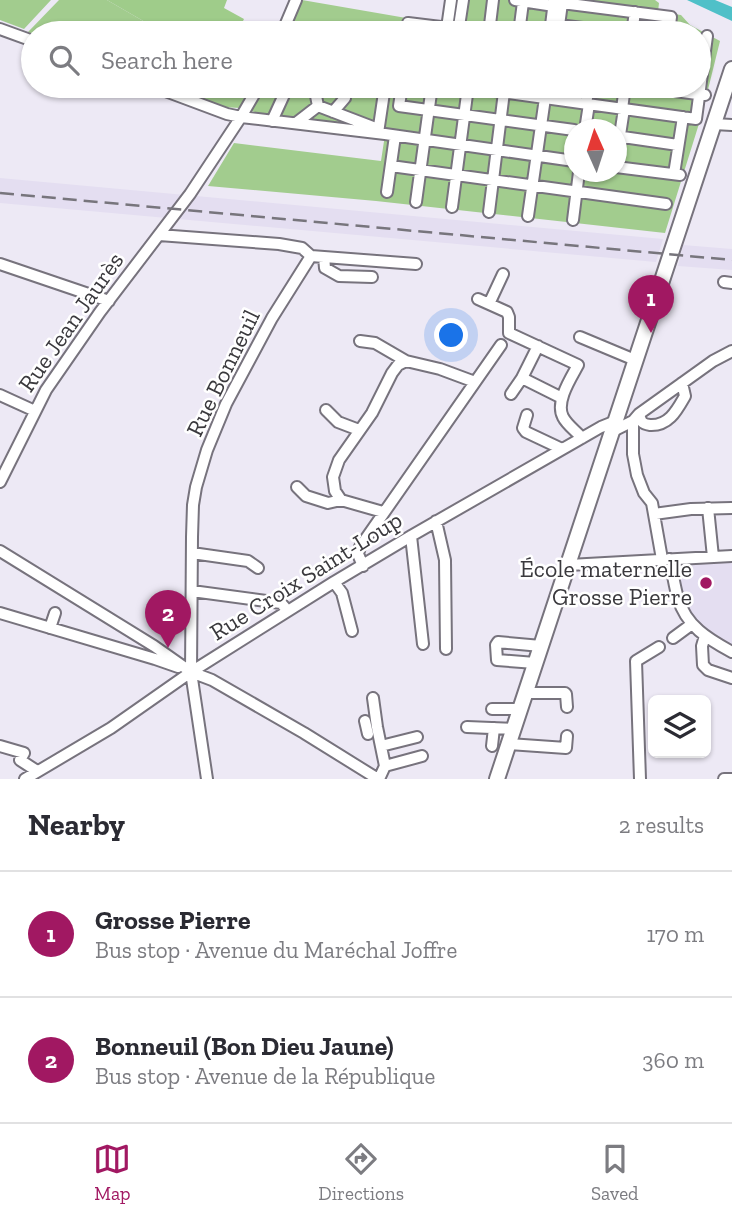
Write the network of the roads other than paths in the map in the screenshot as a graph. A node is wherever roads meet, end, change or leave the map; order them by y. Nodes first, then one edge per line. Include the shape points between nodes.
1 (296, 0) edge
2 (451, 0) edge
3 (463, 0) edge
4 (494, 0) edge
5 (519, 1) edge
6 (554, 4) edge
7 (599, 7) junction
8 (635, 12) junction
9 (287, 21) edge
10 (447, 21) edge
11 (460, 21) edge
12 (491, 21) edge
13 (519, 21) edge
14 (557, 21) edge
15 (597, 21) edge
16 (634, 21) edge
17 (670, 21) edge
18 (0, 29) edge
19 (21, 37) edge
20 (732, 69) edge
21 (184, 98) edge
22 (252, 98) edge
23 (283, 98) edge
24 (316, 98) edge
25 (345, 98) edge
26 (384, 98) edge
27 (400, 98) edge
28 (430, 98) edge
29 (464, 98) edge
30 (507, 98) edge
31 (544, 98) edge
32 (558, 98) edge
33 (588, 98) edge
34 (624, 98) edge
35 (661, 98) edge
36 (701, 98) edge
37 (587, 104) junction
38 (318, 106) junction
39 (623, 109) junction
40 (429, 110) junction
41 (333, 112) junction
42 (659, 114) junction
43 (465, 115) junction
44 (242, 117) junction
45 (683, 117) junction
46 (586, 119) edge
47 (621, 119) edge
48 (500, 120) junction
49 (272, 121) junction
50 (296, 123) junction
51 (714, 124) junction
52 (732, 125) edge
53 (541, 126) junction
54 (564, 129) edge
55 (384, 133) junction
56 (627, 138) edge
57 (424, 140) junction
58 (461, 145) junction
59 (678, 145) junction
60 (497, 150) junction
61 (537, 156) junction
62 (564, 160) edge
63 (391, 166) junction
64 (627, 168) edge
65 (420, 170) junction
66 (457, 176) junction
67 (493, 180) junction
68 (578, 182) edge
69 (533, 186) junction
70 (387, 192) dead end
71 (576, 192) junction
72 (416, 202) dead end
73 (667, 204) dead end
74 (452, 207) dead end
75 (489, 212) dead end
76 (528, 216) dead end
77 (573, 220) dead end
78 (159, 235) junction
79 (311, 256) junction
80 (324, 257) junction
81 (0, 264) edge
82 (416, 264) dead end
83 (503, 274) dead end
84 (372, 276) dead end
85 (478, 299) dead end
86 (109, 301) junction
87 (489, 304) junction
88 (507, 336) junction
89 (580, 337) dead end
90 (360, 341) dead end
91 (538, 346) junction
92 (732, 351) edge
93 (635, 360) junction
94 (406, 361) junction
95 (522, 379) junction
96 (475, 382) junction
97 (682, 383) junction
98 (511, 394) dead end
99 (0, 395) edge
100 (562, 398) junction
101 (622, 406) junction
102 (326, 410) dead end
103 (35, 411) junction
104 (527, 415) dead end
105 (636, 417) junction
106 (615, 426) junction
107 (359, 430) junction
108 (582, 438) junction
109 (562, 449) junction
110 (0, 482) edge
111 (296, 487) dead end
112 (341, 500) junction
113 (708, 508) junction
114 (732, 508) edge
115 (383, 512) junction
116 (654, 514) junction
117 (436, 521) junction
118 (411, 536) junction
119 (0, 551) edge
120 (192, 552) junction
121 (713, 556) junction
122 (732, 556) edge
123 (666, 559) junction
124 (569, 565) junction
125 (363, 566) junction
126 (258, 568) dead end
127 (334, 582) junction
128 (192, 591) junction
129 (288, 611) junction
130 (55, 613) dead end
131 (0, 614) edge
132 (691, 624) junction
133 (50, 628) junction
134 (352, 631) dead end
135 (705, 636) junction
136 (673, 638) dead end
137 (423, 644) dead end
138 (541, 646) junction
139 (659, 647) dead end
140 (446, 649) dead end
141 (732, 652) edge
142 (536, 663) junction
143 (191, 672) junction
144 (732, 678) edge
145 (525, 693) junction
146 (373, 698) dead end
147 (567, 706) dead end
148 (492, 709) dead end
149 (520, 709) junction
150 (467, 727) dead end
151 (494, 728) junction
152 (567, 736) dead end
153 (417, 737) dead end
154 (511, 737) junction
155 (0, 746) edge
156 (381, 746) junction
157 (492, 746) dead end
158 (422, 756) dead end
159 (385, 766) junction
160 (37, 771) junction
161 (365, 775) edge
162 (24, 779) edge
163 (207, 779) edge
164 (379, 779) edge
165 (497, 779) edge
166 (639, 779) edge
167 (724, 779) edge
168 (732, 779) edge

1 - 9 street
2 - 10 street
3 - 11 street
4 - 12 street
5 - 6 street
5 - 13 street
7 - 8 street
7 - 14 street via 562,2
7 - 15 street
8 - 16 street
8 - 17 street via 671,17
18 - 19 street
20 - 51 main road
21 - 44 street
22 - 44 street, Rue Jean Jaurès
23 - 49 street
24 - 38 street
25 - 41 street
26 - 55 street
27 - 40 street via 399,106
28 - 40 street
29 - 43 street
30 - 48 street
31 - 53 street
32 - 37 street
33 - 37 street
34 - 39 street
35 - 42 street
36 - 45 street via 696,119
37 - 39 street
37 - 46 street
38 - 41 street
38 - 50 street
39 - 42 street
39 - 47 street
40 - 43 street
40 - 57 street
41 - 55 street
42 - 45 street
43 - 48 street
43 - 58 street
44 - 49 street
44 - 78 street, Rue Jean Jaurès
45 - 59 street
48 - 53 street
48 - 60 street
49 - 50 street
50 - 55 street
51 - 52 street
51 - 93 main road
53 - 54 street
53 - 61 street
55 - 57 street
55 - 63 street
56 - 59 street
57 - 58 street
57 - 65 street
58 - 60 street
58 - 66 street
59 - 64 street via 677,175
60 - 61 street
60 - 67 street
61 - 62 street
61 - 69 street
63 - 65 street
63 - 70 street
65 - 66 street
65 - 72 street
66 - 67 street
66 - 74 street
67 - 69 street
67 - 75 street
68 - 71 street
69 - 71 street
69 - 76 street
71 - 73 street
71 - 77 street
78 - 79 street via 279,244 302,248
78 - 86 street, Rue Jean Jaurès
79 - 80 street
79 - 120 street, Rue Bonneuil via 272,318 216,428 193,505
80 - 82 street
80 - 84 street via 325,268 339,276
81 - 86 street
83 - 87 street
85 - 87 street
86 - 103 street, Rue Jean Jaurès
87 - 88 street via 507,312
88 - 91 street
88 - 96 street
89 - 93 street
90 - 94 street
91 - 95 street
91 - 100 street via 578,365
92 - 97 street, Rue Croix Saint-Loup
93 - 101 main road
94 - 96 street
94 - 107 street via 392,373
95 - 98 street
95 - 100 street
96 - 115 street
97 - 105 street, Rue Croix Saint-Loup
97 - 105 street via 685,396 667,422 645,424
99 - 103 street
100 - 108 street via 561,414
101 - 105 street
101 - 106 main road
102 - 107 street via 338,422
103 - 110 street, Rue Jean Jaurès
104 - 109 street via 526,432
105 - 106 street, Rue Croix Saint-Loup
105 - 116 street via 633,454
106 - 108 street, Rue Croix Saint-Loup via 601,427
106 - 124 main road
107 - 112 street via 333,477
108 - 109 street, Rue Croix Saint-Loup
109 - 117 street, Rue Croix Saint-Loup
111 - 112 street via 306,496 328,503
112 - 115 street
113 - 114 street
113 - 116 street
113 - 121 street
115 - 125 street via 360,547
116 - 123 street
117 - 118 street, Rue Croix Saint-Loup
117 - 140 street via 445,560
118 - 125 street, Rue Croix Saint-Loup
118 - 137 street
119 - 143 street
120 - 126 street via 248,561
120 - 128 street, Rue Bonneuil
121 - 122 street
121 - 123 street
123 - 124 street
123 - 132 street
124 - 138 main road
125 - 127 street, Rue Croix Saint-Loup
127 - 129 street, Rue Croix Saint-Loup
127 - 134 street via 342,593
128 - 129 street via 281,603
128 - 143 street, Rue Bonneuil
129 - 143 street, Rue Croix Saint-Loup
130 - 133 street
131 - 133 street
132 - 135 street
132 - 136 street
133 - 143 street
135 - 141 street
135 - 144 street via 703,665
138 - 142 main road
138 - 142 street via 496,645 497,660
139 - 166 street via 636,661
142 - 145 main road
143 - 160 street, Rue Croix Saint-Loup
143 - 161 street via 304,733
143 - 163 street, Rue Bonneuil
145 - 147 street via 565,693
145 - 149 main road
146 - 156 street via 369,728
148 - 149 street
149 - 154 main road
150 - 151 street
151 - 154 street
151 - 157 street
152 - 154 street via 566,748
153 - 156 street
154 - 165 main road
155 - 160 street via 22,747 20,760
156 - 159 street
158 - 159 street
159 - 164 street
160 - 162 street, Rue Croix Saint-Loup
161 - 164 street
167 - 168 street

